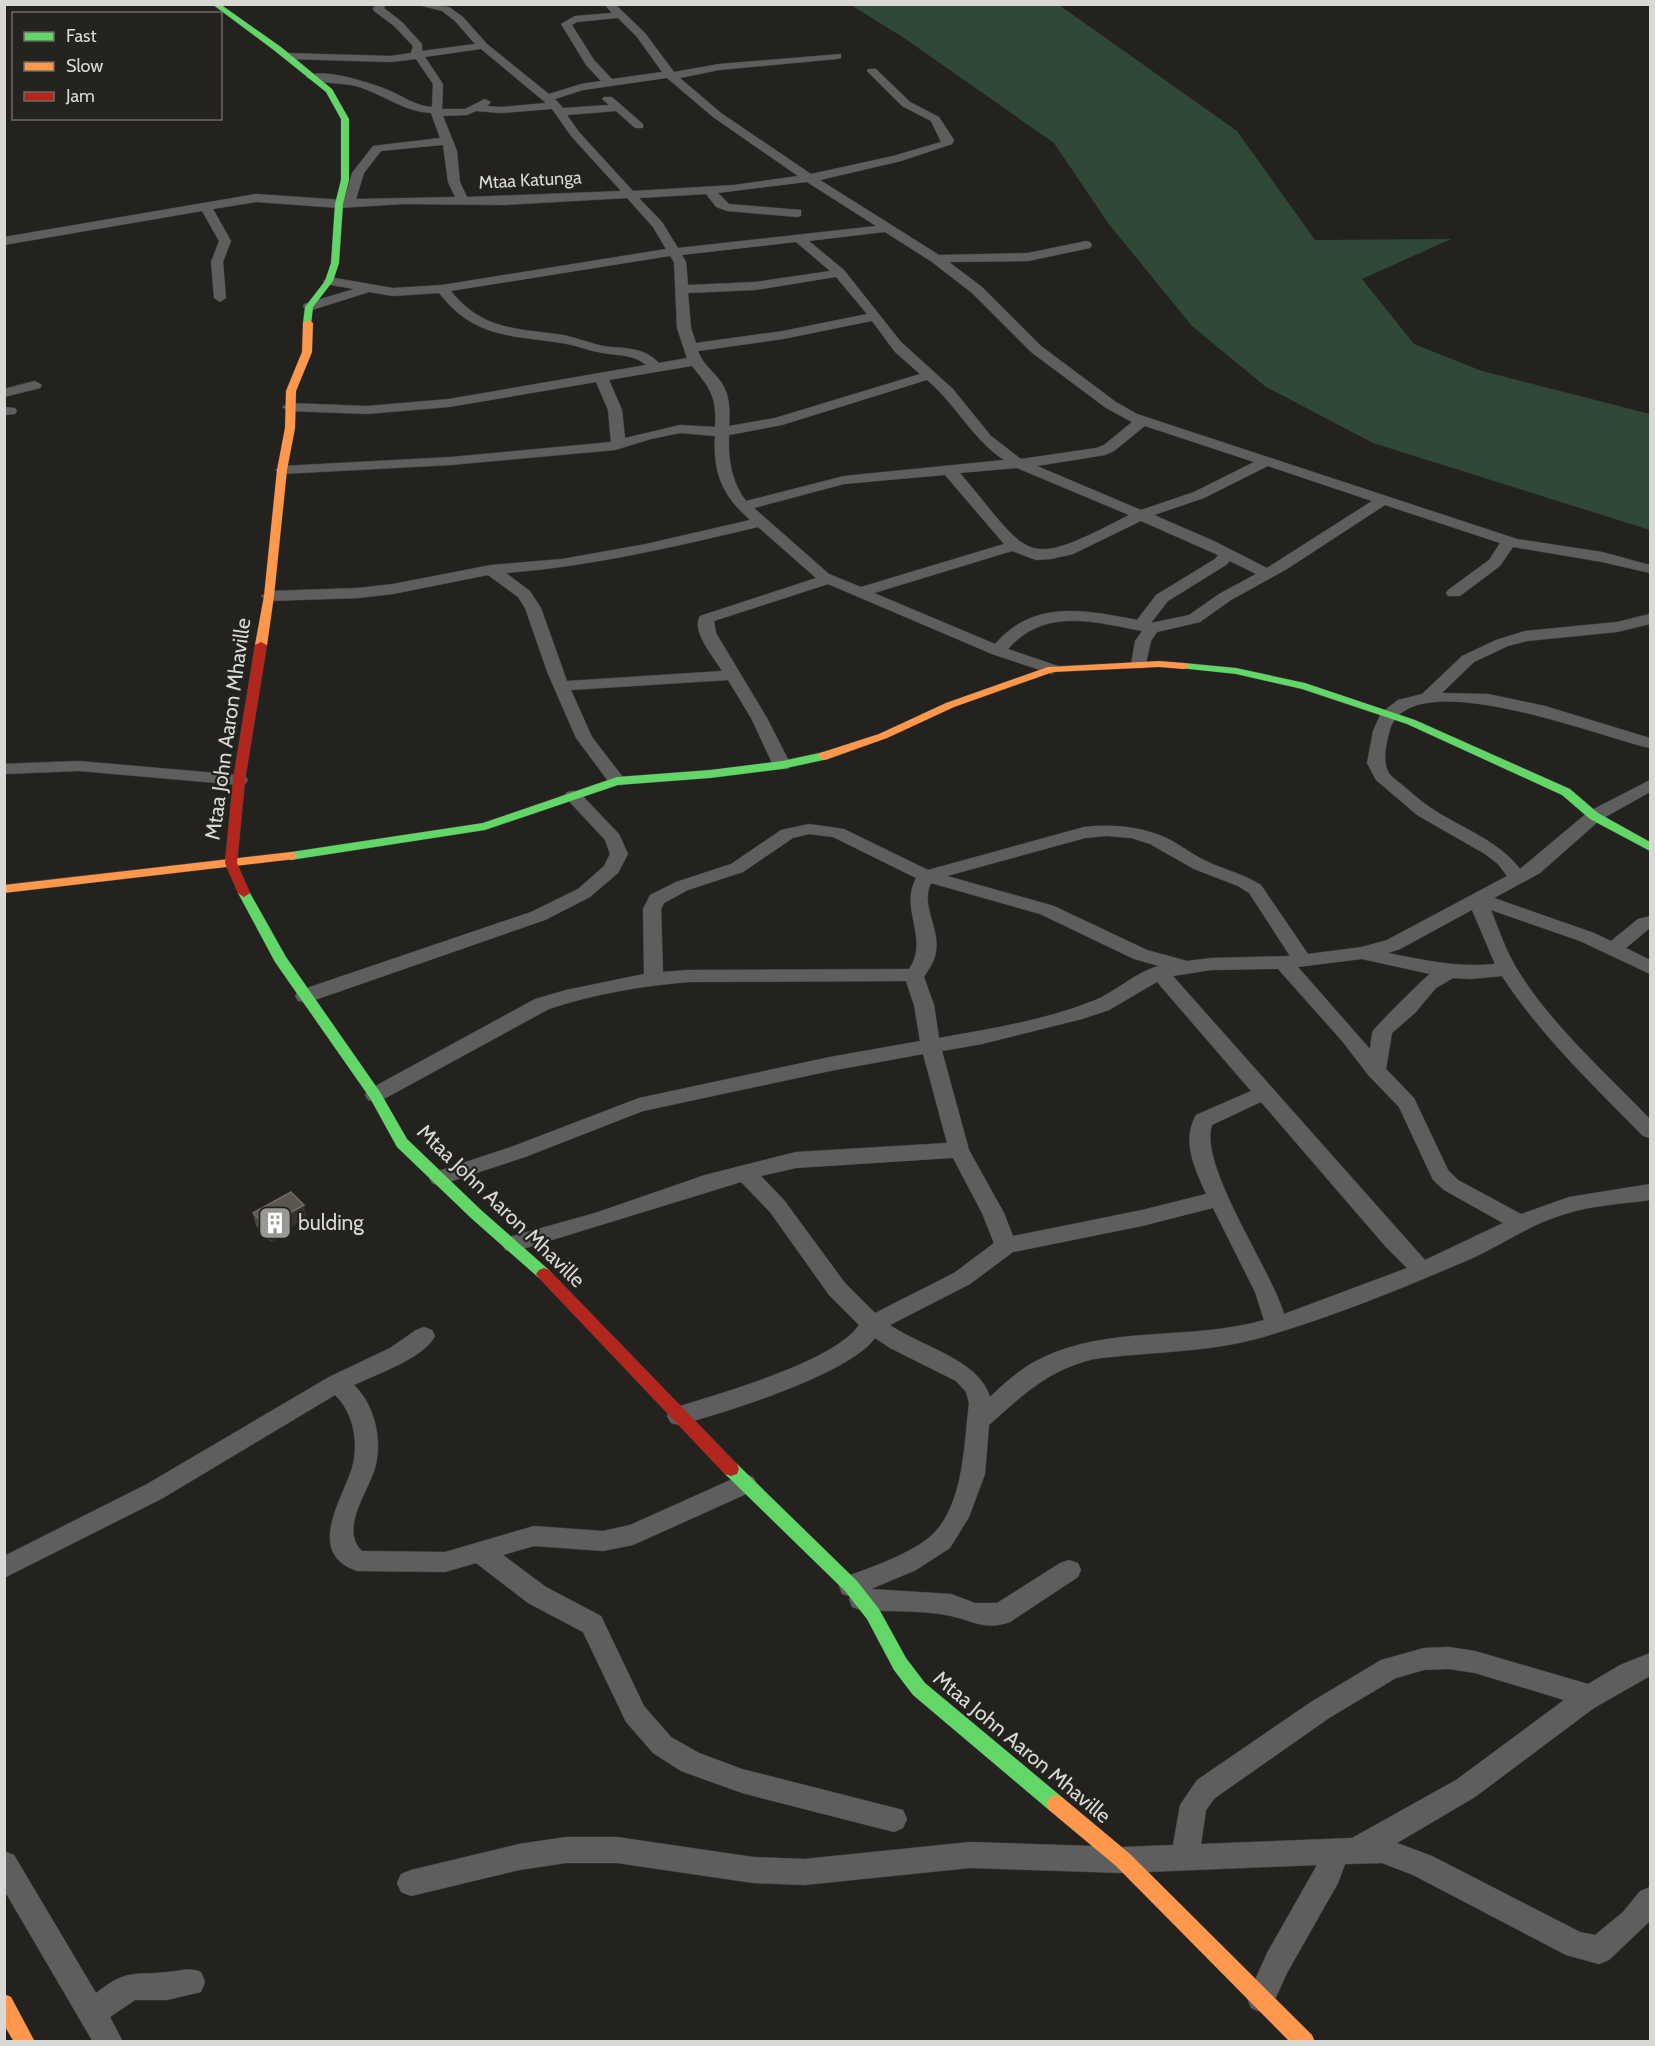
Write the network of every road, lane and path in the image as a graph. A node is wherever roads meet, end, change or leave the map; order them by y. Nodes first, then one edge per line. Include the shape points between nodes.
1 (215, 4) edge
2 (381, 4) edge
3 (420, 4) edge
4 (441, 6) edge
5 (614, 9) edge
6 (483, 46) junction
7 (286, 56) junction
8 (417, 56) junction
9 (837, 56) dead end
10 (872, 71) dead end
11 (670, 75) junction
12 (311, 76) junction
13 (605, 83) junction
14 (487, 101) dead end
15 (553, 105) junction
16 (475, 108) junction
17 (618, 108) junction
18 (436, 111) junction
19 (639, 126) dead end
20 (446, 141) junction
21 (809, 178) junction
22 (709, 190) junction
23 (630, 193) junction
24 (463, 200) junction
25 (344, 204) junction
26 (205, 206) junction
27 (797, 213) dead end
28 (889, 228) junction
29 (798, 238) junction
30 (4, 241) edge
31 (1086, 245) dead end
32 (675, 252) junction
33 (936, 259) junction
34 (840, 273) junction
35 (329, 280) junction
36 (369, 288) junction
37 (442, 289) junction
38 (682, 289) junction
39 (220, 298) dead end
40 (309, 307) junction
41 (876, 316) junction
42 (692, 355) junction
43 (656, 368) junction
44 (929, 375) junction
45 (601, 378) junction
46 (35, 385) dead end
47 (4, 393) edge
48 (289, 407) junction
49 (1143, 420) junction
50 (722, 432) junction
51 (618, 445) junction
52 (1267, 461) junction
53 (1018, 463) junction
54 (282, 470) junction
55 (949, 470) junction
56 (1383, 500) junction
57 (743, 506) junction
58 (1140, 515) junction
59 (760, 522) junction
60 (1509, 541) junction
61 (1014, 546) junction
62 (1227, 553) junction
63 (1650, 569) edge
64 (491, 570) junction
65 (1268, 574) junction
66 (830, 579) junction
67 (860, 591) junction
68 (1454, 593) dead end
69 (269, 596) junction
70 (1650, 619) edge
71 (1147, 627) junction
72 (998, 651) junction
73 (1139, 665) junction
74 (1052, 669) junction
75 (732, 675) junction
76 (561, 686) junction
77 (1428, 698) junction
78 (1389, 713) junction
79 (1650, 743) edge
80 (782, 765) junction
81 (4, 769) edge
82 (239, 780) junction
83 (617, 781) junction
84 (1650, 785) edge
85 (573, 796) junction
86 (1594, 816) junction
87 (1650, 847) edge
88 (231, 863) junction
89 (926, 876) junction
90 (1518, 878) junction
91 (4, 889) edge
92 (1477, 899) junction
93 (1650, 922) edge
94 (1612, 949) junction
95 (1362, 953) junction
96 (1303, 961) junction
97 (1282, 963) junction
98 (1186, 967) junction
99 (1650, 968) edge
100 (1507, 969) junction
101 (1450, 971) junction
102 (1160, 972) junction
103 (914, 977) junction
104 (654, 979) junction
105 (305, 996) junction
106 (931, 1046) junction
107 (1376, 1071) junction
108 (1264, 1093) junction
109 (375, 1095) junction
110 (1650, 1131) edge
111 (959, 1150) junction
112 (745, 1173) junction
113 (439, 1178) junction
114 (1650, 1192) edge
115 (1218, 1199) junction
116 (1522, 1224) junction
117 (513, 1244) junction
118 (1006, 1245) junction
119 (1422, 1270) junction
120 (1276, 1323) junction
121 (872, 1324) junction
122 (424, 1336) dead end
123 (337, 1383) junction
124 (680, 1416) junction
125 (979, 1420) junction
126 (745, 1484) junction
127 (478, 1551) junction
128 (4, 1568) edge
129 (1069, 1570) dead end
130 (856, 1592) junction
131 (1650, 1664) edge
132 (1592, 1697) junction
133 (894, 1819) dead end
134 (1345, 1851) junction
135 (1185, 1858) junction
136 (1123, 1860) junction
137 (6, 1871) edge
138 (411, 1883) dead end
139 (1650, 1900) edge
140 (191, 1982) dead end
141 (1261, 1998) junction
142 (4, 2004) edge
143 (93, 2012) junction
144 (26, 2042) edge
145 (109, 2042) edge
146 (1305, 2042) edge

1 - 7 main road
2 - 8 street via 378,9 418,46
3 - 4 street
4 - 6 street
5 - 11 street via 641,34
5 - 13 street via 566,24
6 - 8 street
6 - 15 street
7 - 8 street
7 - 12 main road
8 - 18 street via 438,84
9 - 11 street
10 - 21 street, Mtaa Katunga via 906,104 935,119 948,140 946,144
11 - 13 street
11 - 21 street via 717,115
12 - 18 street via 363,85 409,107
12 - 25 main road via 329,91 345,119
13 - 15 street
13 - 17 street via 608,99
14 - 16 street
15 - 16 street
15 - 17 street
15 - 23 street
16 - 18 street via 466,112
17 - 19 street
18 - 20 street
20 - 24 street via 454,182
20 - 25 street via 377,148 358,173
21 - 22 street, Mtaa Katunga
21 - 28 street
22 - 23 street, Mtaa Katunga
22 - 27 street via 727,207
23 - 24 street, Mtaa Katunga
23 - 32 street
24 - 25 street, Mtaa Katunga
25 - 26 street, Mtaa Katunga via 256,198
25 - 35 main road
26 - 30 street, Mtaa Katunga
26 - 39 street via 225,241 218,262
28 - 29 street
28 - 33 street
29 - 32 street
29 - 34 street
31 - 33 street via 1028,257
32 - 37 street
32 - 38 street via 680,261
33 - 49 street via 977,290 1036,349 1111,405
34 - 38 street via 755,286
34 - 41 street
35 - 36 street
35 - 40 main road
36 - 37 street via 393,292
36 - 40 street
37 - 43 street via 460,312 484,325 520,336 562,339 639,354
38 - 42 street via 683,318
40 - 48 main road, Mtaa John Aaron Mhaville via 307,352
41 - 42 street
41 - 44 street via 885,333
42 - 43 street
42 - 50 street via 717,387 723,409
43 - 45 street
44 - 50 street via 777,422
44 - 53 street via 1000,453
45 - 48 street via 449,403 367,410
45 - 51 street via 616,416
46 - 47 street
48 - 54 main road, Mtaa John Aaron Mhaville via 290,428
49 - 52 street
49 - 53 street via 1100,452
50 - 51 street via 680,429
50 - 57 street via 721,460 732,491
51 - 54 street via 461,460
52 - 56 street
52 - 58 street via 1187,500
53 - 55 street
53 - 58 street
54 - 69 main road, Mtaa John Aaron Mhaville
55 - 57 street via 844,480
55 - 61 street
56 - 60 street
56 - 65 street
57 - 59 street
58 - 61 street via 1111,533 1051,554 1036,555
58 - 62 street
59 - 64 street via 615,555
59 - 66 street via 814,570
60 - 63 street
60 - 68 street via 1495,563
61 - 67 street
62 - 65 street
62 - 71 street via 1221,562 1162,598
64 - 69 street via 393,590
64 - 76 street via 524,594 533,608
65 - 71 street via 1194,619
66 - 67 street
66 - 75 street via 706,619 708,633
67 - 72 street
69 - 82 main road, Mtaa John Aaron Mhaville
70 - 77 street via 1617,627 1525,636 1502,643 1468,658
71 - 72 street via 1104,618 1049,618 1025,625
71 - 73 street
72 - 74 street
73 - 74 main road
73 - 78 main road via 1236,671 1305,686
74 - 80 main road via 950,705 856,746
75 - 76 street
75 - 80 street
76 - 83 street via 584,738
77 - 78 street via 1404,704
77 - 79 street via 1488,699
78 - 86 main road via 1566,792
78 - 90 street via 1381,731 1376,763 1382,776 1423,811 1491,850
80 - 83 main road
81 - 82 street via 80,766
82 - 88 main road, Mtaa John Aaron Mhaville
83 - 85 main road
84 - 86 street
85 - 88 main road via 485,826 330,852
85 - 105 street via 613,838 619,854 612,869 584,893 538,916
86 - 87 main road
86 - 90 street via 1543,862
88 - 91 main road
88 - 105 main road, Mtaa John Aaron Mhaville via 249,908
89 - 96 street via 1084,833 1119,830 1144,835 1256,889
89 - 98 street via 1047,910 1141,955
89 - 103 street via 919,885 918,897 929,943 927,959
89 - 104 street via 838,833 809,829 787,834 737,868 656,899 652,909
90 - 92 street
92 - 94 street
92 - 95 street via 1393,945
92 - 100 street
93 - 94 street
94 - 99 street
95 - 96 street
95 - 101 street
96 - 97 street
97 - 98 street
97 - 107 street
98 - 102 street
100 - 101 street
100 - 110 street via 1560,1036
101 - 107 street via 1428,983 1383,1031
102 - 106 street via 1102,1005 1075,1014
102 - 108 street
103 - 104 street via 899,974
103 - 106 street via 924,1005
104 - 109 street via 542,1004
105 - 109 main road, Mtaa John Aaron Mhaville
106 - 111 street
106 - 113 street via 639,1105 519,1152
107 - 116 street via 1407,1103 1440,1175
108 - 115 street via 1199,1124 1201,1148
108 - 119 street
109 - 113 main road, Mtaa John Aaron Mhaville via 402,1143
111 - 112 street via 813,1157
111 - 118 street
112 - 117 street
112 - 121 street via 777,1206 837,1289
113 - 117 main road, Mtaa John Aaron Mhaville
114 - 116 street via 1576,1202
115 - 118 street
115 - 120 street via 1266,1292
116 - 119 street
117 - 124 main road, Mtaa John Aaron Mhaville
118 - 121 street via 980,1267
119 - 120 street via 1343,1302
120 - 125 street via 1241,1335 1103,1349 1050,1363
121 - 124 street via 861,1340 820,1365 729,1402
121 - 125 street via 898,1342 964,1375 976,1388
122 - 123 street via 398,1354
123 - 127 street via 353,1398 363,1418 365,1444 364,1465 342,1521 341,1535 350,1557 365,1563 424,1563 445,1562
123 - 128 street via 155,1491
124 - 126 main road, Mtaa John Aaron Mhaville
125 - 130 street via 966,1496 941,1542
126 - 127 street via 624,1537 603,1541 534,1536
126 - 130 main road, Mtaa John Aaron Mhaville
127 - 133 street via 537,1595 592,1624 635,1714 662,1745 690,1762 742,1781
129 - 130 street via 1001,1614 975,1614 951,1605
130 - 136 main road, Mtaa John Aaron Mhaville via 919,1689
131 - 132 street
132 - 134 street via 1478,1780 1419,1817
132 - 135 street via 1449,1658 1424,1659 1390,1668 1320,1710 1206,1789 1193,1805
134 - 135 street
134 - 139 street via 1382,1850 1422,1865 1576,1945 1599,1950 1633,1921
134 - 141 street via 1277,1963
135 - 136 street
136 - 138 street via 970,1855 804,1872 753,1870 617,1850 566,1850
136 - 141 main road, Mtaa John Aaron Mhaville
137 - 143 street
140 - 143 street via 124,1989
141 - 146 main road, Mtaa John Aaron Mhaville
142 - 144 main road
143 - 145 street

